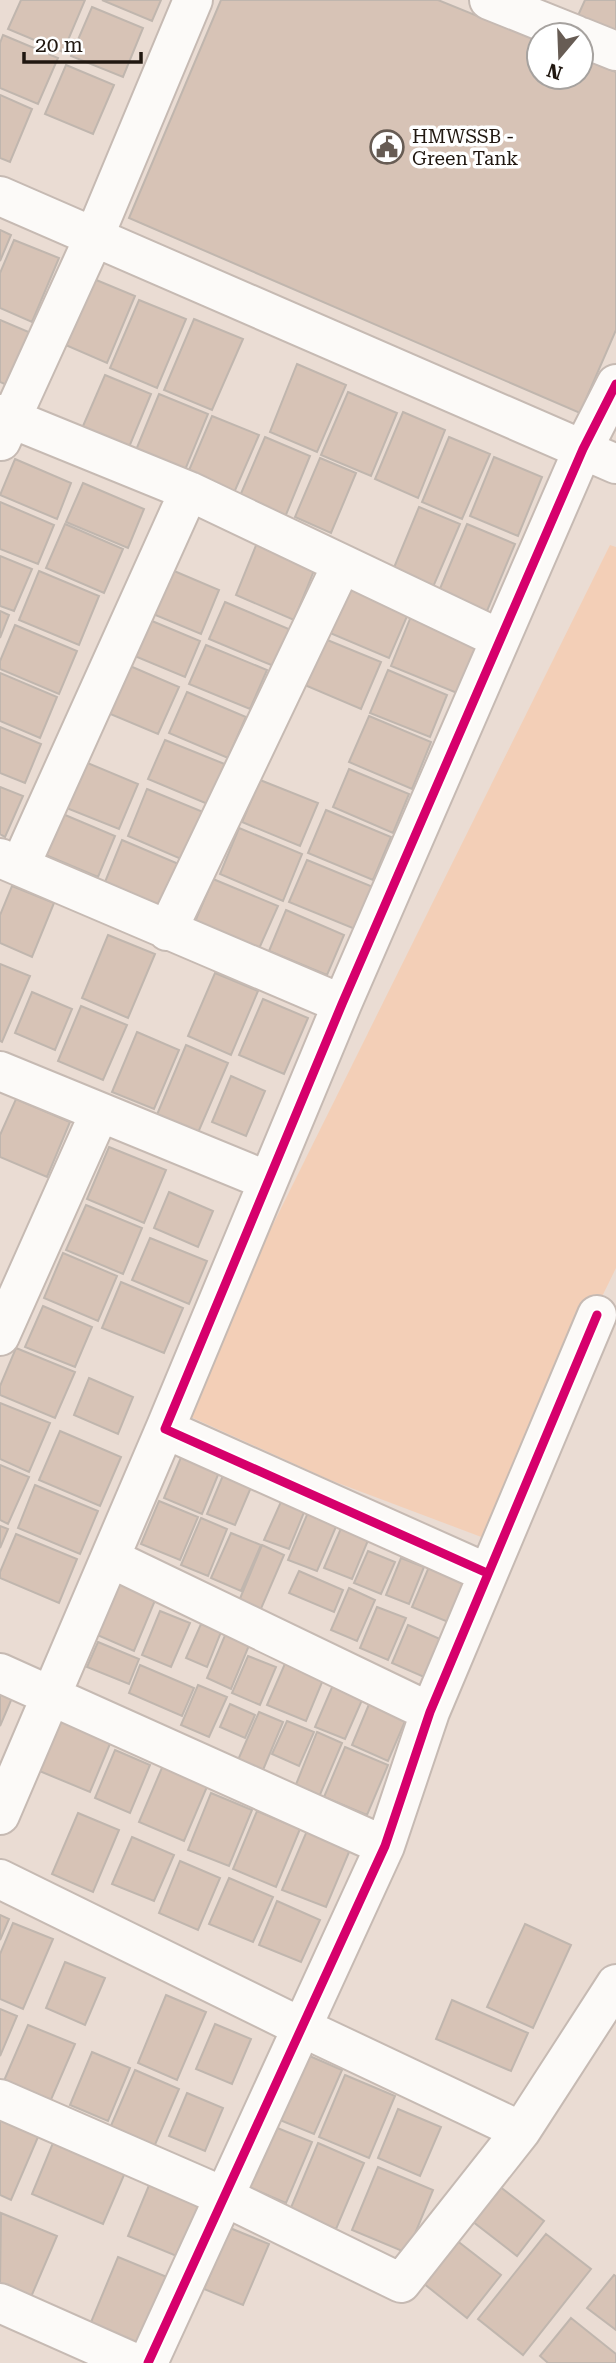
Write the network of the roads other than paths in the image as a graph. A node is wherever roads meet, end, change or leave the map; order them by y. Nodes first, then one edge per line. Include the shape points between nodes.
1 (192, 0) edge
2 (489, 0) edge
3 (541, 21) edge
4 (595, 43) edge
5 (616, 51) edge
6 (0, 196) edge
7 (94, 237) junction
8 (616, 384) edge
9 (3, 425) edge
10 (600, 457) edge
11 (189, 491) junction
12 (342, 564) junction
13 (500, 639) junction
14 (10, 862) edge
15 (167, 931) junction
16 (342, 1004) junction
17 (0, 1071) edge
18 (99, 1114) junction
19 (268, 1181) junction
20 (597, 1315) dead end
21 (0, 1336) edge
22 (165, 1429) junction
23 (110, 1558) junction
24 (487, 1573) junction
25 (0, 1672) edge
26 (51, 1696) junction
27 (430, 1712) junction
28 (0, 1815) edge
29 (385, 1846) junction
30 (0, 1879) edge
31 (616, 1984) edge
32 (301, 2027) junction
33 (0, 2099) edge
34 (521, 2131) junction
35 (225, 2197) junction
36 (0, 2303) edge
37 (135, 2363) edge
38 (148, 2363) edge

1 - 7 street
2 - 3 street
4 - 5 street
6 - 7 street
7 - 9 street
7 - 10 street
8 - 10 street
9 - 11 street
10 - 13 street
11 - 12 street
11 - 14 street
12 - 13 street
12 - 15 street
13 - 16 street
14 - 15 street
15 - 16 street
16 - 19 street
17 - 18 street
18 - 19 street
18 - 21 street
19 - 22 street
20 - 24 street
22 - 23 street
22 - 24 street
23 - 26 street
23 - 27 street
24 - 27 street
25 - 26 street
26 - 28 street
26 - 29 street
27 - 29 street
29 - 32 street
30 - 32 street
31 - 34 street
32 - 34 street
32 - 35 street
33 - 35 street
34 - 35 street via 401,2283
35 - 38 street
36 - 37 street

